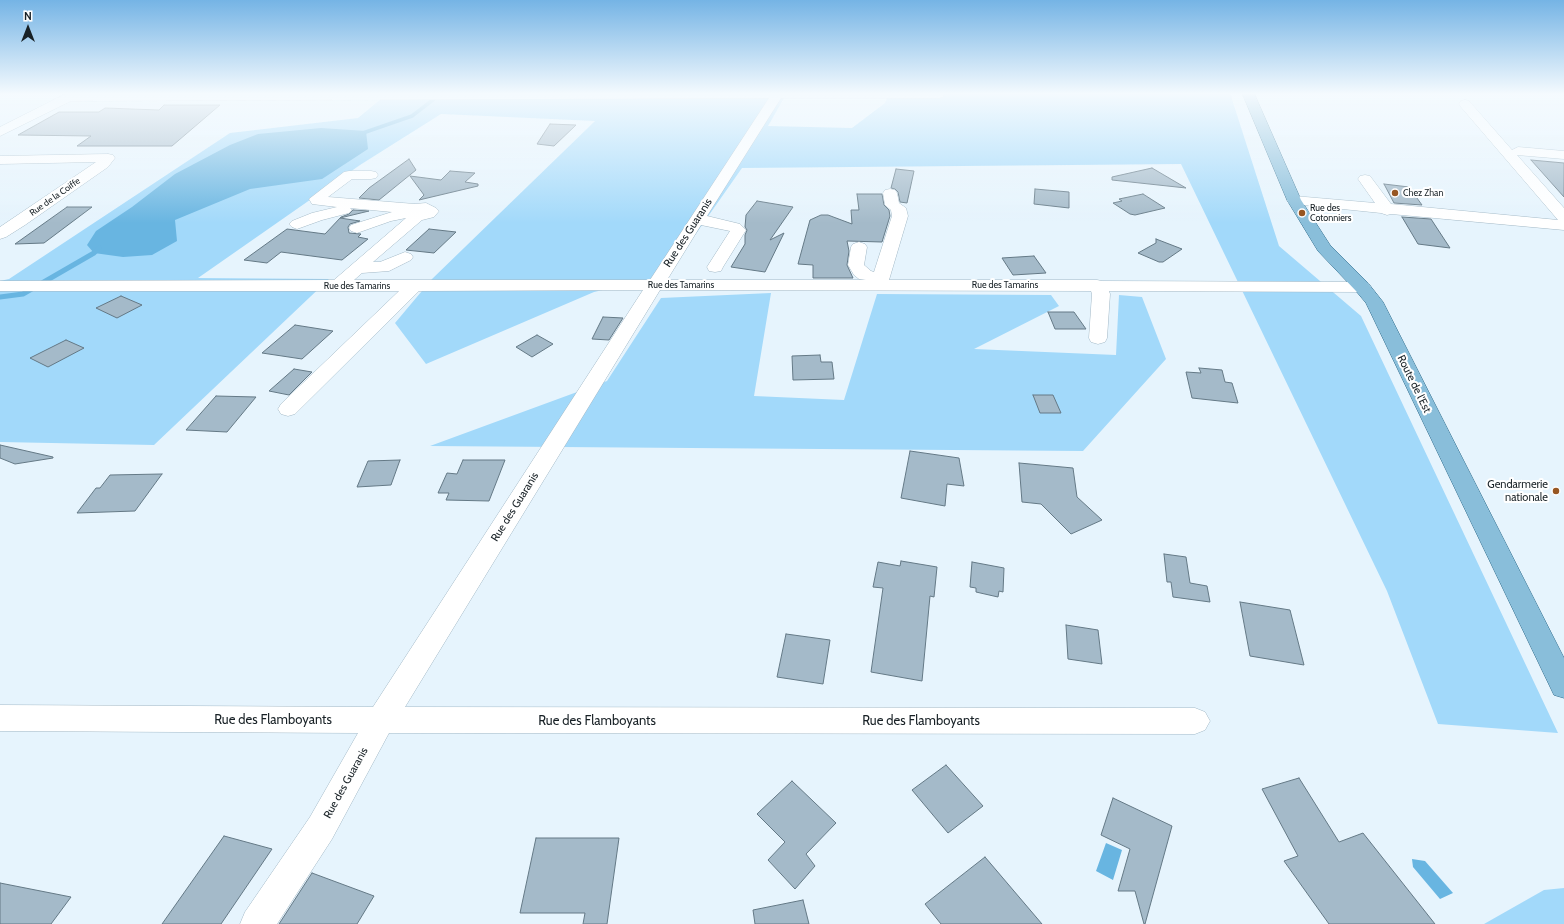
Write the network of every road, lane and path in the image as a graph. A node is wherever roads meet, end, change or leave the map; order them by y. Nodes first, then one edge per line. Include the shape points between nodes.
1 (750, 136) edge
2 (1267, 136) edge
3 (1493, 136) edge
4 (1564, 155) edge
5 (0, 160) edge
6 (371, 176) dead end
7 (1365, 180) dead end
8 (890, 193) dead end
9 (1294, 200) junction
10 (1564, 203) edge
11 (363, 205) junction
12 (1387, 210) junction
13 (414, 213) junction
14 (1564, 217) edge
15 (697, 219) junction
16 (297, 224) dead end
17 (1564, 225) edge
18 (356, 228) dead end
19 (0, 234) edge
20 (859, 247) dead end
21 (405, 257) dead end
22 (716, 266) dead end
23 (357, 268) junction
24 (880, 282) junction
25 (415, 285) junction
26 (655, 285) junction
27 (1097, 285) junction
28 (0, 286) edge
29 (338, 286) junction
30 (1362, 287) junction
31 (1098, 338) dead end
32 (288, 409) dead end
33 (1564, 686) edge
34 (0, 718) edge
35 (381, 720) junction
36 (1195, 721) dead end
37 (257, 924) edge

1 - 15 street, Rue des Guaranis
2 - 9 main road, Route de l'Est
3 - 14 street
4 - 10 street via 1515,148
5 - 19 street, Rue de la Coiffe via 108,158
6 - 11 street via 349,175 316,199
7 - 12 street
8 - 24 street via 892,205 898,208 900,216
9 - 12 street
9 - 30 main road, Route de l'Est via 1324,248
11 - 13 street
11 - 16 street via 317,216
12 - 17 street
13 - 18 street via 388,217
13 - 23 street
15 - 22 street via 735,227 738,230
15 - 26 street, Rue des Guaranis
20 - 24 street via 856,265 865,275
21 - 23 street via 383,267
23 - 29 street
24 - 26 street, Rue des Tamarins
24 - 27 street, Rue des Tamarins
25 - 26 street, Rue des Tamarins
25 - 29 street, Rue des Tamarins
25 - 32 street
26 - 35 street, Rue des Guaranis
27 - 30 street, Rue des Tamarins
27 - 31 street via 1102,294
28 - 29 street, Rue des Tamarins
30 - 33 main road, Route de l'Est via 1374,302
34 - 35 street, Rue des Flamboyants
35 - 36 street, Rue des Flamboyants
35 - 37 street, Rue des Guaranis via 321,828

